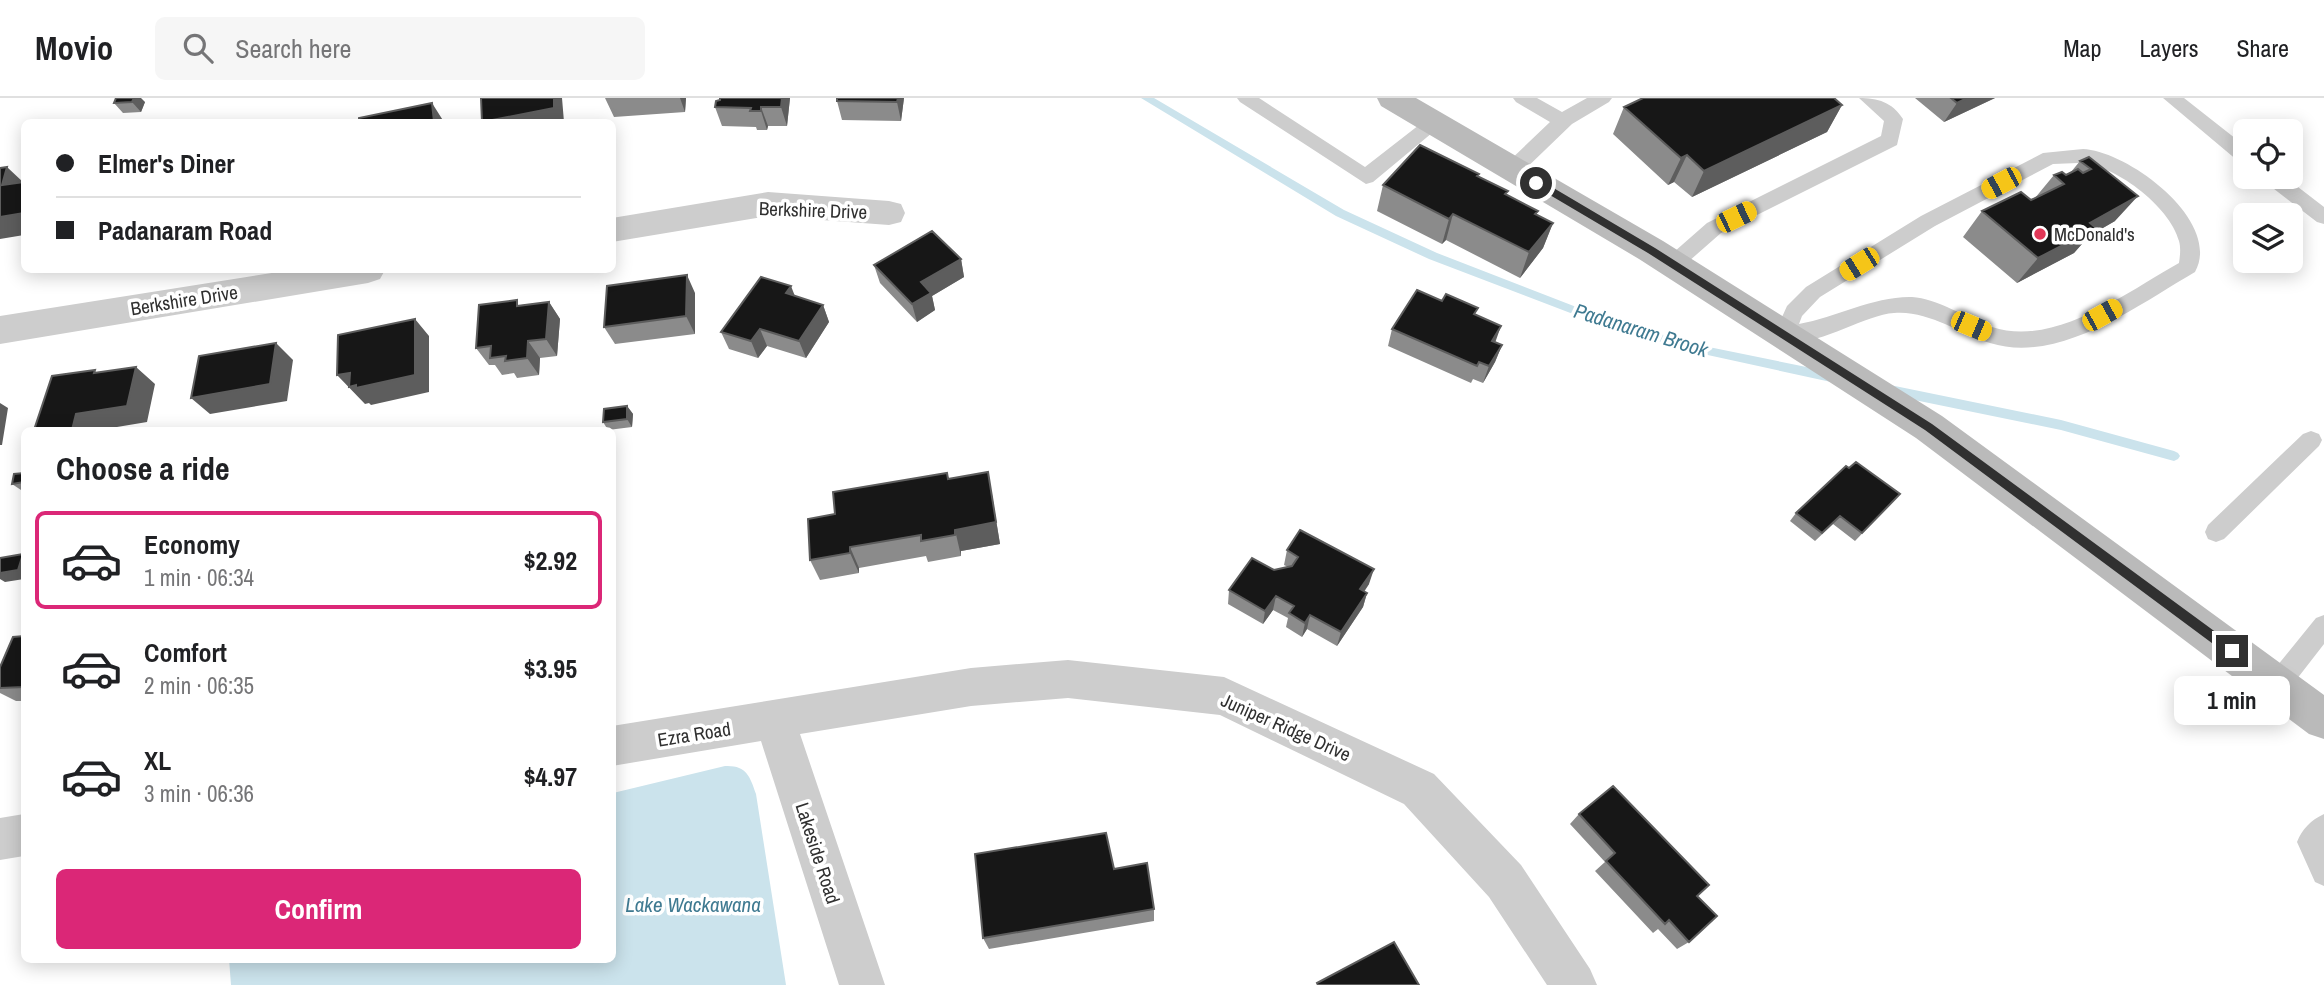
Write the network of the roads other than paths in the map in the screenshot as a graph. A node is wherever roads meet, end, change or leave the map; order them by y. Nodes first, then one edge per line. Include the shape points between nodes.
1 (1246, 98) edge
2 (1392, 98) edge
3 (1522, 98) edge
4 (1603, 98) edge
5 (1868, 98) edge
6 (2172, 98) edge
7 (1562, 121) junction
8 (1435, 123) junction
9 (2233, 146) edge
10 (1513, 169) junction
11 (2288, 189) edge
12 (889, 213) dead end
13 (2324, 217) edge
14 (616, 228) edge
15 (1673, 264) junction
16 (350, 273) edge
17 (0, 330) edge
18 (1784, 335) junction
19 (2320, 439) edge
20 (2216, 532) dead end
21 (2324, 626) edge
22 (2277, 685) junction
23 (2324, 720) edge
24 (775, 721) junction
25 (616, 745) edge
26 (2324, 827) edge
27 (21, 836) edge
28 (0, 839) edge
29 (2323, 872) edge
30 (862, 985) edge
31 (1574, 985) edge

1 - 8 lane via 1366,177
2 - 8 main road
3 - 7 lane
4 - 7 lane via 1579,107
5 - 15 lane via 1894,119 1891,140 1714,228
6 - 9 lane
7 - 10 lane
8 - 10 main road
10 - 15 main road
11 - 13 lane
12 - 14 street, Berkshire Drive via 768,204
15 - 18 main road
16 - 17 street, Berkshire Drive
18 - 18 lane via 1827,327 1891,305 1917,305 1994,335 2039,339 2081,327 2188,267 2190,243 2185,226 2164,201 2119,168 2099,158 2050,158 1928,221 1813,292 1794,312
18 - 22 main road via 1900,408
19 - 20 lane
21 - 22 lane
22 - 23 main road
24 - 25 street, Ezra Road
24 - 30 street, Lakeside Road
24 - 31 street, Juniper Ridge Drive via 971,687 1068,679 1224,696 1419,789 1504,881
26 - 29 lane via 2309,842
27 - 28 street

